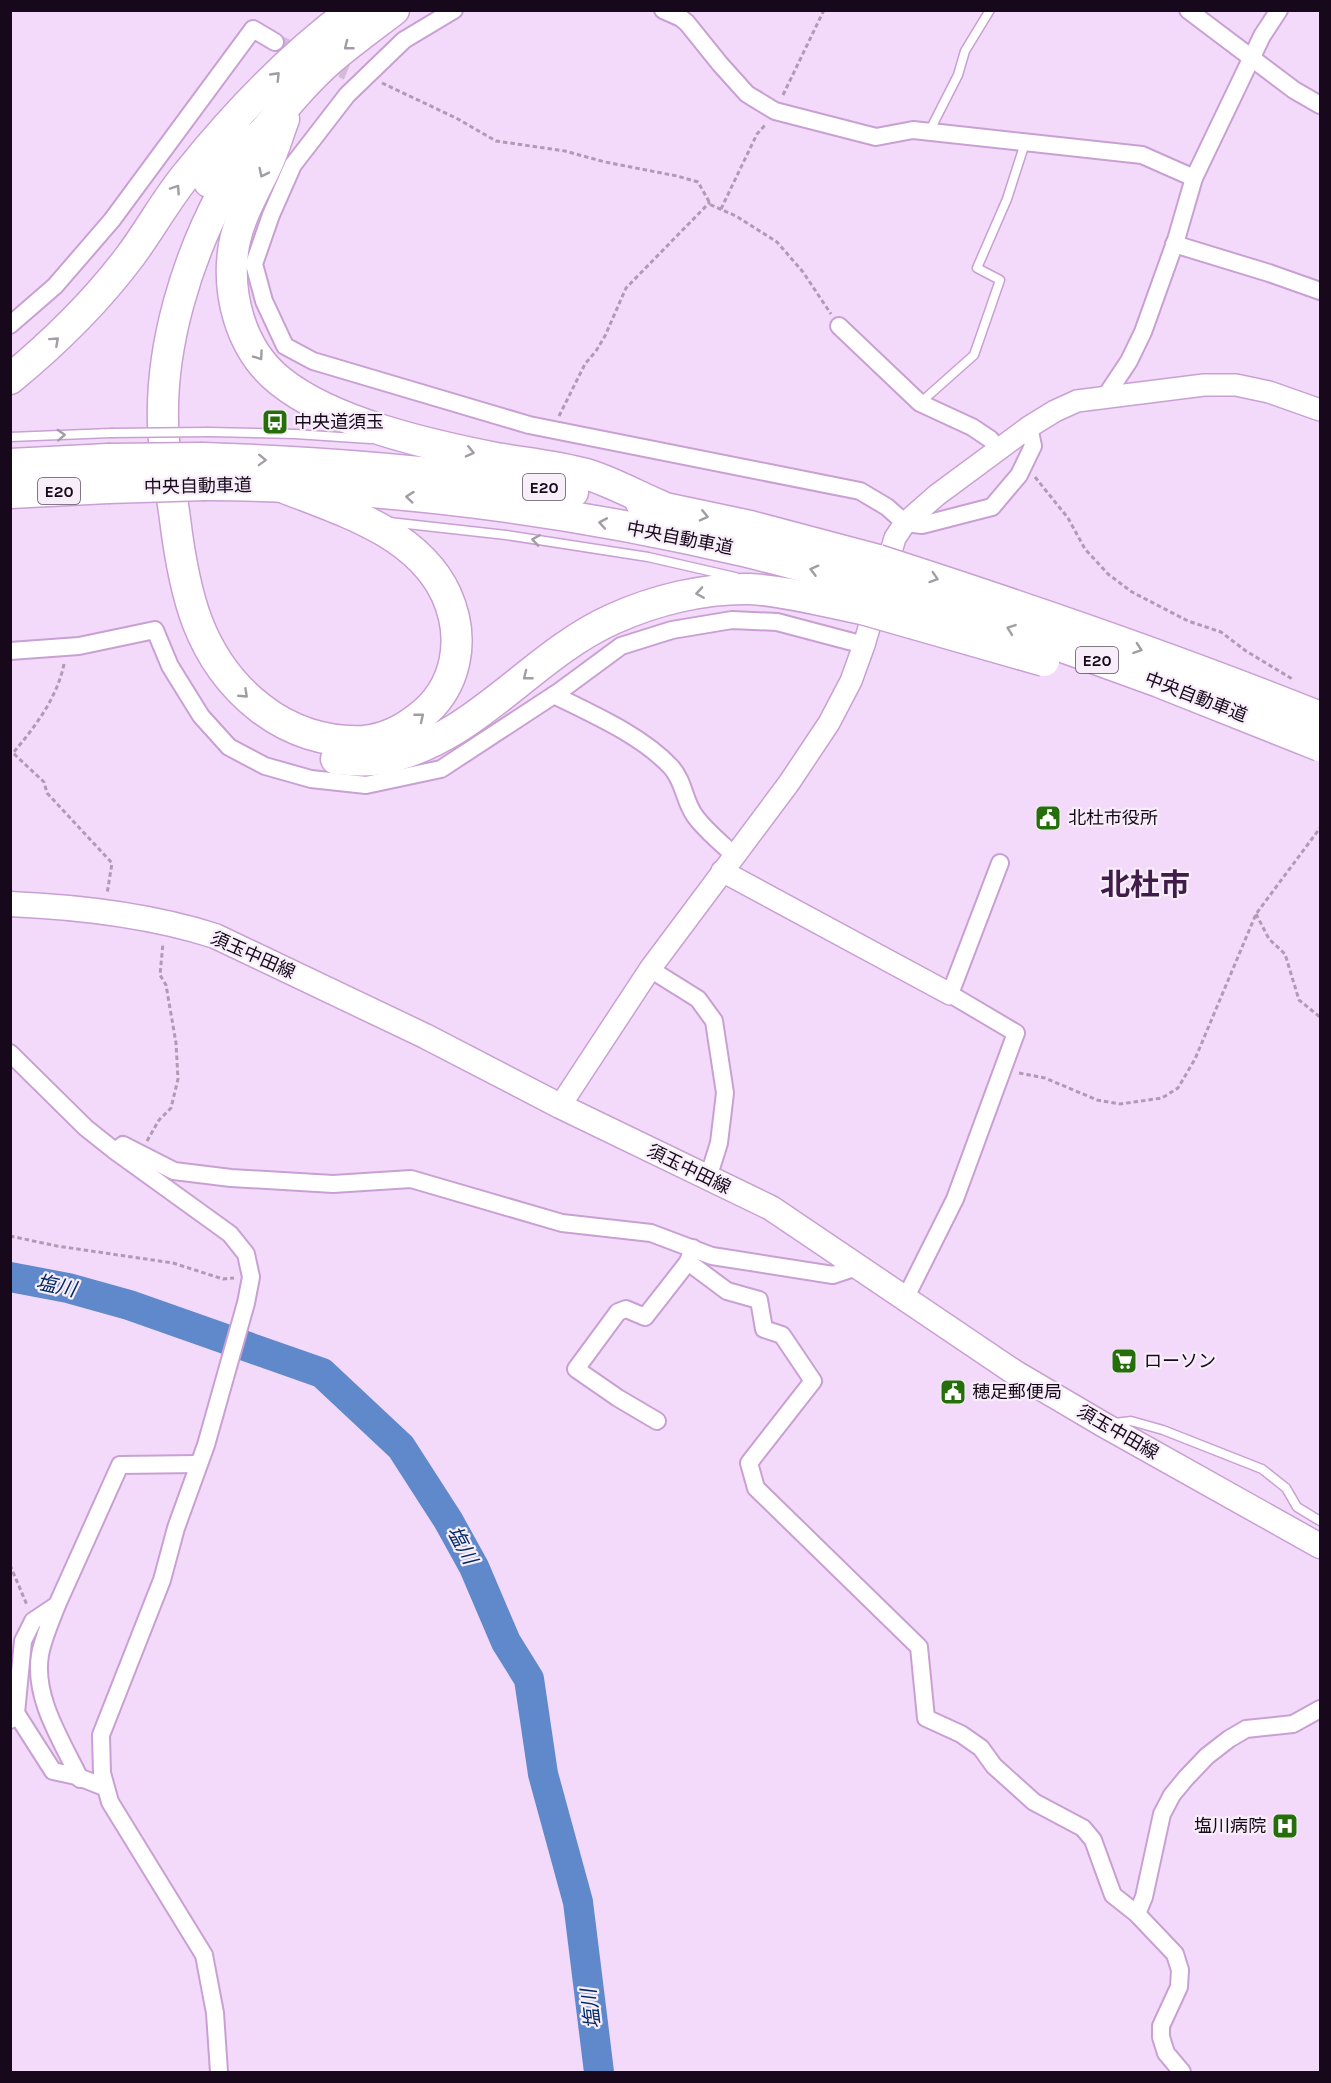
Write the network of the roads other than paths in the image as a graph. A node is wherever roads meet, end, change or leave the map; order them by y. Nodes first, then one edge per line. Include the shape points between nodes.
1 (354, 10) edge
2 (394, 10) edge
3 (454, 10) edge
4 (663, 10) edge
5 (990, 10) edge
6 (1188, 10) edge
7 (1279, 10) edge
8 (275, 42) tunnel mouth
9 (1252, 57) junction
10 (347, 72) tunnel mouth
11 (365, 78) junction
12 (292, 99) junction
13 (1320, 105) edge
14 (236, 118) junction
15 (929, 132) junction
16 (1025, 143) junction
17 (1194, 178) junction
18 (1174, 244) junction
19 (1320, 291) edge
20 (10, 325) edge
21 (839, 326) road end
22 (10, 379) edge
23 (1105, 397) junction
24 (920, 403) junction
25 (1320, 410) edge
26 (1029, 427) junction
27 (10, 437) edge
28 (434, 443) junction
29 (109, 446) junction
30 (999, 449) junction
31 (206, 458) junction
32 (10, 464) edge
33 (277, 485) junction
34 (10, 493) edge
35 (661, 506) junction
36 (357, 518) junction
37 (905, 523) junction
38 (870, 585) junction
39 (777, 593) junction
40 (864, 645) junction
41 (10, 651) edge
42 (554, 695) junction
43 (1320, 717) edge
44 (1320, 746) edge
45 (728, 863) junction
46 (1000, 863) dead end
47 (10, 904) edge
48 (650, 969) junction
49 (950, 994) junction
50 (10, 1053) edge
51 (560, 1106) junction
52 (115, 1151) junction
53 (708, 1178) junction
54 (690, 1255) junction
55 (857, 1267) junction
56 (905, 1299) junction
57 (657, 1421) dead end
58 (1104, 1425) junction
59 (198, 1464) junction
60 (1320, 1521) edge
61 (1320, 1546) edge
62 (57, 1605) junction
63 (1320, 1709) edge
64 (14, 1717) edge
65 (80, 1779) junction
66 (104, 1787) junction
67 (1137, 1914) junction
68 (219, 2073) edge
69 (1182, 2073) edge

14 -> 1 highway via 290,62
2 -> 12 highway via 330,60
3 - 11 street via 404,40
4 - 15 street via 687,23 747,94 775,111 876,136 913,130
5 - 15 lane via 965,51
6 - 9 street
7 - 9 street
8 - 20 street via 253,29 112,220 55,286
9 - 13 street
9 - 17 street
10 - 11 street
11 - 37 street via 347,95 293,165 254,264 264,301 285,346 313,361 529,425 861,491
12 -> 28 highway via 234,244 235,309 245,336 272,373 297,393 351,419
12 -> 36 highway via 241,158 196,250 172,333 163,421 179,556 188,597 216,663 235,686 275,719 315,737 366,741 405,728 441,697 456,660 457,632 443,587 429,568 411,549
22 -> 14 highway via 68,330 97,297 130,257 187,174
39 -> 14 highway via 749,589 708,592 679,597 612,619 583,635 458,729 429,745 380,759 330,759 285,746 237,716 202,674 185,642 171,598 149,470 145,420 151,357 172,267
15 - 16 street
16 - 17 street via 1142,155
16 - 24 lane via 1007,199 977,268 1000,280 974,355
17 - 18 street
18 - 19 street
18 - 23 street via 1143,332
21 - 24 street
23 - 25 street via 1236,385
23 - 26 street via 1077,401
24 - 30 street via 972,428
26 - 30 street
26 - 37 street via 1033,446 1019,475 992,507 922,525
27 -> 29 lane
28 - 31 lane via 295,434
28 -> 35 highway via 587,474
29 - 31 highway, 中央自動車道 / E20, bridge
29 - 32 highway, 中央自動車道 / E20
30 - 37 street
31 - 33 highway, 中央自動車道 / E20
31 - 34 highway, 中央自動車道 / E20, bridge via 108,488
31 -> 35 highway, 中央自動車道 / E20 via 364,466 475,477
33 - 36 highway
38 -> 33 highway, 中央自動車道 / E20 via 743,551 608,524 479,504
35 -> 38 highway, 中央自動車道 / E20 via 750,526
39 -> 36 lane via 749,580 648,557
37 - 40 street via 895,538
38 - 39 highway
38 -> 43 highway, 中央自動車道 / E20, bridge via 997,599
44 -> 38 highway, 中央自動車道 / E20, bridge via 988,621
40 - 42 street via 777,622 732,620 672,630 621,646
40 - 45 street via 829,723
41 - 42 street via 68,647 155,630 170,666 201,716 230,747 266,766 311,778 366,785 441,769
42 - 45 street via 608,722 655,752 672,768 694,816
45 - 48 street
45 - 49 street
46 - 49 street
47 - 51 main road, 須玉中田線 via 104,912 215,936 425,1036
48 - 51 street
48 - 53 street via 698,999 714,1021 725,1093 719,1143
49 - 56 street via 1016,1033 956,1199
50 - 52 street
51 - 53 main road, 須玉中田線
52 - 54 street via 123,1145 174,1171 231,1178 333,1184 411,1179 562,1223 651,1233
52 - 59 street via 231,1234 246,1254 251,1277 246,1303
53 - 55 main road, 須玉中田線 via 771,1208
54 - 55 street via 833,1275
54 - 57 street via 645,1317 626,1309 618,1312 576,1369
54 - 67 street via 727,1291 759,1300 764,1329 782,1335 813,1381 749,1463 756,1488 918,1647 926,1718 981,1748 994,1766 1034,1802 1083,1828 1093,1840 1113,1895
55 - 56 main road, 須玉中田線
56 - 58 main road, 須玉中田線 via 1014,1372
58 - 60 lane via 1131,1421 1262,1469 1286,1488 1297,1507
58 - 61 main road, 須玉中田線
59 - 62 street via 120,1465
59 - 66 street via 162,1580 101,1734
62 - 64 street via 33,1621 23,1641
62 - 65 street via 40,1655 39,1677 50,1718
63 - 67 street via 1293,1724 1246,1729 1208,1756 1186,1778 1162,1814
64 - 65 street via 53,1771
65 - 66 street
66 - 68 street via 204,1955 215,2013
67 - 69 street via 1175,1954 1180,1970 1179,1987 1161,2026 1161,2037 1166,2053

